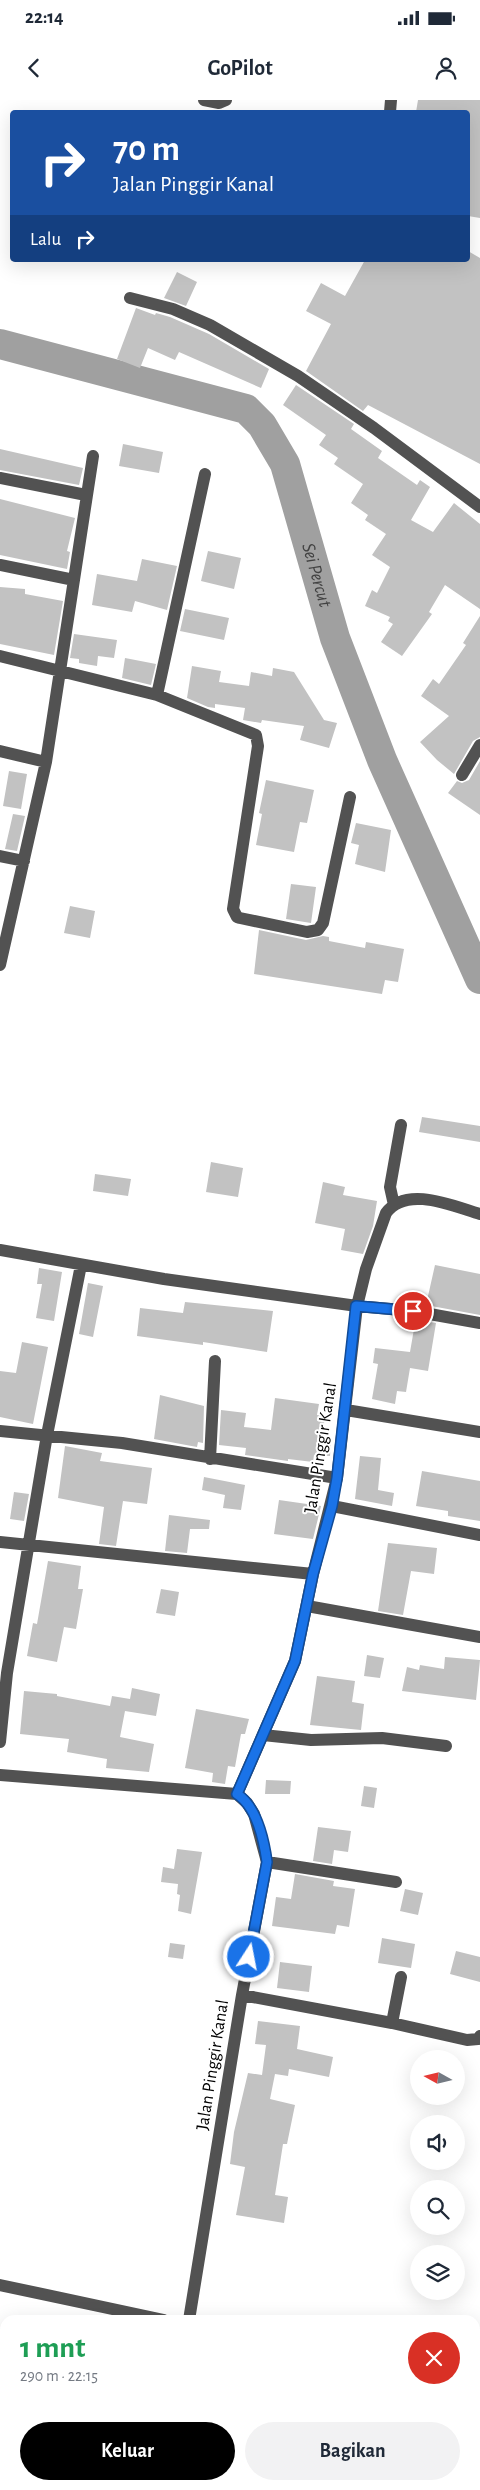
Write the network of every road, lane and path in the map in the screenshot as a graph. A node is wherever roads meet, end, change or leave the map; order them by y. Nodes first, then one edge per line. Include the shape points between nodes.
1 (204, 100) edge
2 (226, 100) edge
3 (130, 298) dead end
4 (93, 456) dead end
5 (205, 474) dead end
6 (0, 478) edge
7 (86, 495) junction
8 (480, 507) edge
9 (0, 565) edge
10 (74, 580) junction
11 (0, 656) edge
12 (60, 670) junction
13 (158, 695) junction
14 (480, 745) edge
15 (0, 751) edge
16 (46, 762) junction
17 (462, 775) dead end
18 (350, 797) dead end
19 (0, 856) edge
20 (24, 861) junction
21 (0, 965) edge
22 (401, 1125) dead end
23 (394, 1205) junction
24 (480, 1214) edge
25 (0, 1250) edge
26 (81, 1265) junction
27 (356, 1306) junction
28 (480, 1323) edge
29 (215, 1361) dead end
30 (346, 1410) junction
31 (0, 1431) edge
32 (480, 1432) edge
33 (47, 1435) junction
34 (210, 1458) junction
35 (337, 1478) junction
36 (332, 1506) junction
37 (480, 1535) edge
38 (0, 1542) edge
39 (30, 1546) junction
40 (313, 1574) junction
41 (307, 1606) junction
42 (480, 1637) edge
43 (263, 1735) junction
44 (0, 1742) edge
45 (446, 1746) dead end
46 (0, 1775) edge
47 (237, 1794) junction
48 (267, 1862) junction
49 (396, 1882) dead end
50 (401, 1977) dead end
51 (242, 1995) junction
52 (392, 2023) junction
53 (480, 2036) edge
54 (0, 2285) edge
55 (141, 2315) edge
56 (190, 2315) edge

1 - 2 street via 219,103
3 - 8 street via 173,309 210,325 298,376
4 - 7 street
5 - 13 street
6 - 7 street
7 - 10 street
9 - 10 street
10 - 12 street
11 - 12 street
12 - 13 street
12 - 16 street
13 - 18 street via 256,735 258,746 233,909 237,917 307,932 318,930 323,924
14 - 17 street
15 - 16 street
16 - 20 street
19 - 20 street
20 - 21 street
22 - 23 street via 390,1188
23 - 24 street via 405,1199 428,1200
23 - 27 street, Jalan Pinggir Kanal via 386,1213
25 - 26 street
26 - 27 street
26 - 33 street
27 - 28 street via 413,1311
27 - 30 street, Jalan Pinggir Kanal
29 - 34 street
30 - 32 street
30 - 35 street, Jalan Pinggir Kanal
31 - 33 street
33 - 34 street via 122,1443
33 - 39 street
34 - 35 street
35 - 36 street, Jalan Pinggir Kanal
36 - 37 street
36 - 40 street, Jalan Pinggir Kanal
38 - 39 street
39 - 40 street
39 - 44 street via 7,1673
40 - 41 street, Jalan Pinggir Kanal
41 - 42 street
41 - 43 street, Jalan Pinggir Kanal via 295,1661
43 - 45 street via 311,1740 382,1738
43 - 47 street, Jalan Pinggir Kanal
46 - 47 street
47 - 48 street, Jalan Pinggir Kanal via 254,1814
48 - 49 street
48 - 51 street, Jalan Pinggir Kanal
50 - 52 street
51 - 52 street
51 - 56 street, Jalan Pinggir Kanal
52 - 53 street via 467,2040
54 - 55 street

